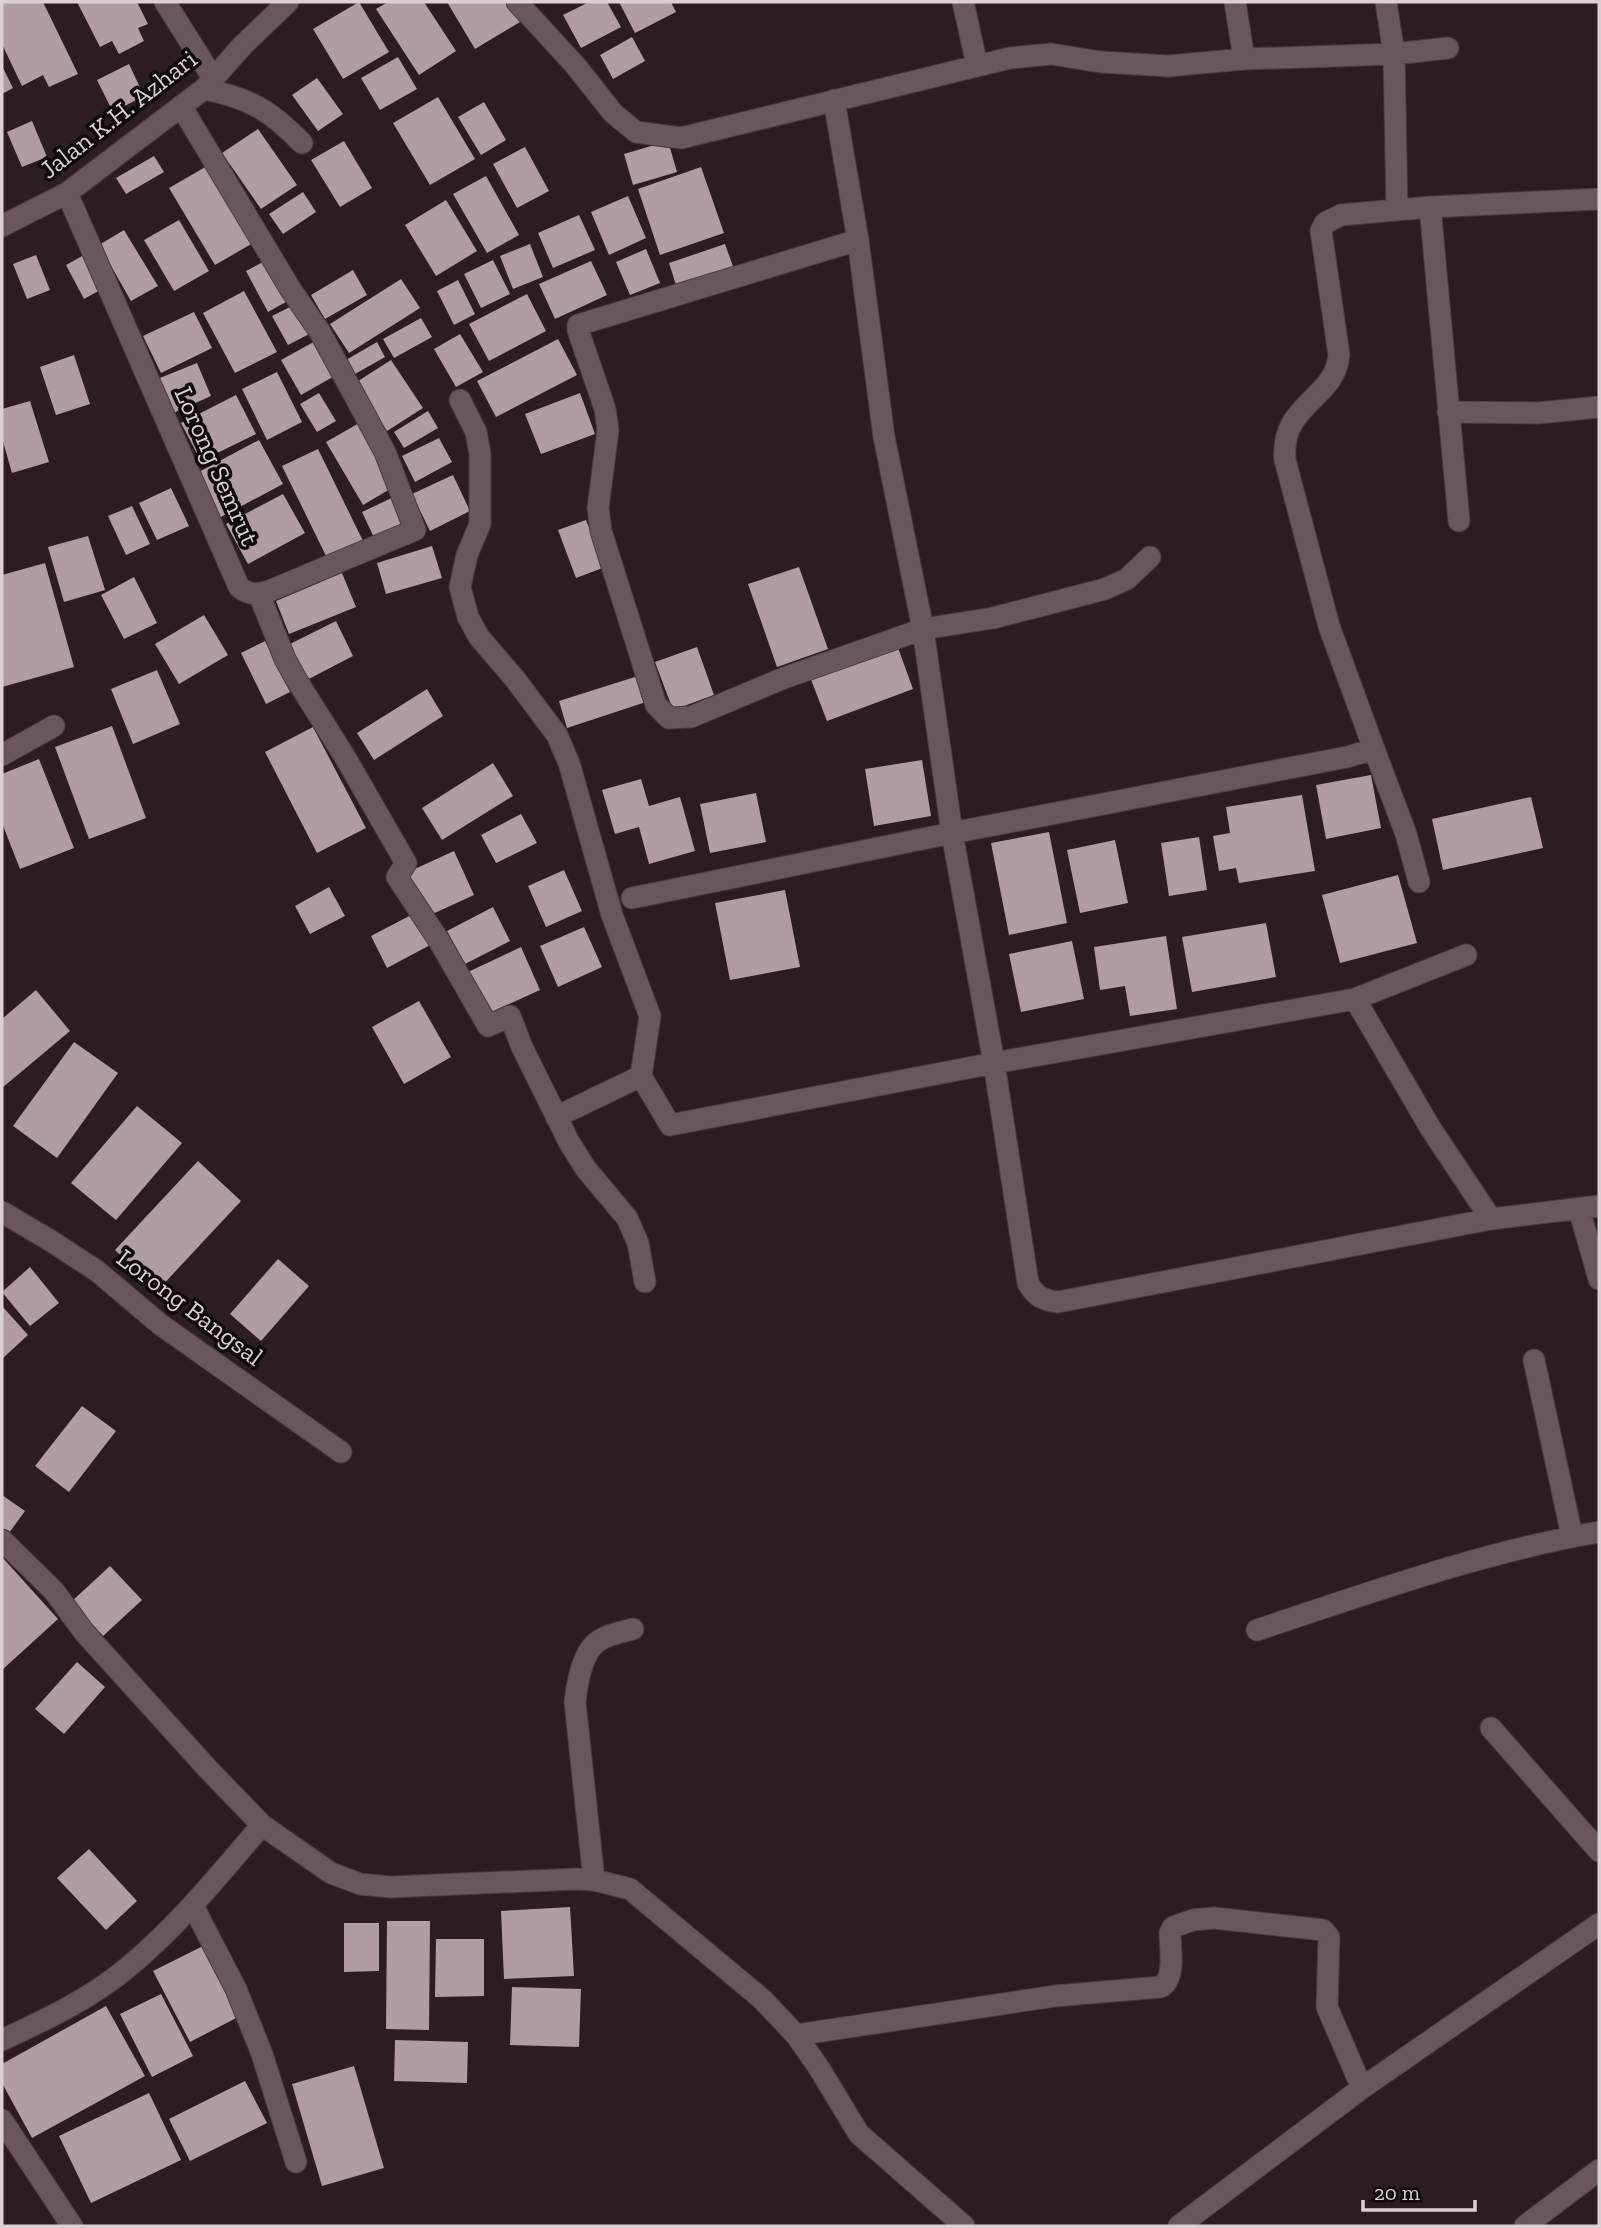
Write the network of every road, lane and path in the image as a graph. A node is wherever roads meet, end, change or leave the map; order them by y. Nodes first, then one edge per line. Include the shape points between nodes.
1 (165, 2) edge
2 (288, 2) edge
3 (517, 2) edge
4 (963, 2) edge
5 (1235, 2) edge
6 (1386, 2) edge
7 (1448, 48) dead end
8 (1394, 54) junction
9 (1244, 59) junction
10 (977, 65) junction
11 (209, 84) junction
12 (834, 100) junction
13 (181, 106) junction
14 (302, 143) dead end
15 (67, 193) junction
16 (1599, 200) edge
17 (1430, 207) junction
18 (1398, 210) junction
19 (2, 226) edge
20 (858, 240) junction
21 (460, 400) dead end
22 (1599, 407) edge
23 (1448, 412) junction
24 (1459, 521) dead end
25 (1150, 557) dead end
26 (259, 594) junction
27 (923, 629) junction
28 (54, 726) dead end
29 (1374, 749) junction
30 (2, 755) edge
31 (952, 833) junction
32 (1419, 882) dead end
33 (632, 898) dead end
34 (1466, 955) dead end
35 (1355, 999) junction
36 (994, 1063) junction
37 (641, 1076) junction
38 (556, 1117) junction
39 (1589, 1207) edge
40 (2, 1212) edge
41 (1491, 1219) junction
42 (1599, 1279) edge
43 (645, 1282) dead end
44 (1534, 1360) dead end
45 (341, 1452) dead end
46 (1599, 1532) edge
47 (1572, 1536) junction
48 (2, 1540) edge
49 (633, 1629) dead end
50 (1257, 1630) dead end
51 (1491, 1728) dead end
52 (262, 1825) junction
53 (1599, 1851) edge
54 (594, 1880) junction
55 (193, 1906) junction
56 (1599, 1924) edge
57 (796, 2035) junction
58 (2, 2040) edge
59 (1362, 2088) junction
60 (2, 2120) edge
61 (296, 2162) dead end
62 (1599, 2170) edge
63 (72, 2226) edge
64 (964, 2226) edge
65 (1179, 2226) edge
66 (1525, 2226) edge

1 - 11 street
2 - 11 street, Jalan K.H. Azhari
3 - 12 street via 613,113 636,132 681,138
4 - 10 street
5 - 9 street
6 - 8 street
7 - 8 street
8 - 9 street
8 - 18 street
9 - 10 street via 1168,66 1051,54
10 - 12 street
11 - 13 street, Jalan K.H. Azhari
11 - 14 street via 255,104
12 - 20 street
13 - 15 street, Jalan K.H. Azhari
13 - 26 street via 320,332 385,452 415,530
15 - 19 street, Jalan K.H. Azhari
15 - 26 street, Lorong Semrut via 239,587
16 - 17 street
17 - 18 street
17 - 23 street
18 - 29 street via 1341,215 1325,223 1321,232 1338,365 1298,412 1283,444 1329,626
20 - 27 street via 884,437
20 - 27 street via 578,325 608,430 598,508 601,531 656,705 669,718 691,717
21 - 37 street via 476,432 480,454 480,524 460,587 468,617 557,735 569,763 612,915 650,1016
22 - 23 street via 1538,413
23 - 24 street
25 - 27 street via 1127,579 1105,589 993,618
26 - 38 street via 296,679 406,863 397,877 488,1026 510,1016
27 - 31 street
28 - 30 street
29 - 31 street
29 - 32 street
31 - 33 street
31 - 36 street
34 - 35 street
35 - 36 street
35 - 41 street via 1431,1129
36 - 37 street via 670,1125
36 - 41 street via 1028,1283 1045,1301
37 - 38 street
38 - 43 street via 586,1169 627,1218 638,1243
39 - 41 street
39 - 42 street
40 - 45 street, Lorong Bangsal via 97,1272 161,1325
44 - 47 street
46 - 47 street
47 - 50 street via 1439,1571
48 - 52 street via 54,1591 84,1632
49 - 54 street via 598,1640 577,1684 575,1702
51 - 53 street
52 - 54 street via 331,1873 360,1884 391,1887
52 - 55 street
54 - 57 street via 630,1889 762,1999
55 - 58 street via 126,1969 47,2019
55 - 61 street via 236,1989
56 - 59 street
57 - 59 street via 1055,1996 1161,1987 1170,1973 1173,1927 1214,1918 1328,1933 1327,2007
57 - 64 street via 859,2134
59 - 65 street
60 - 63 street
62 - 66 street

